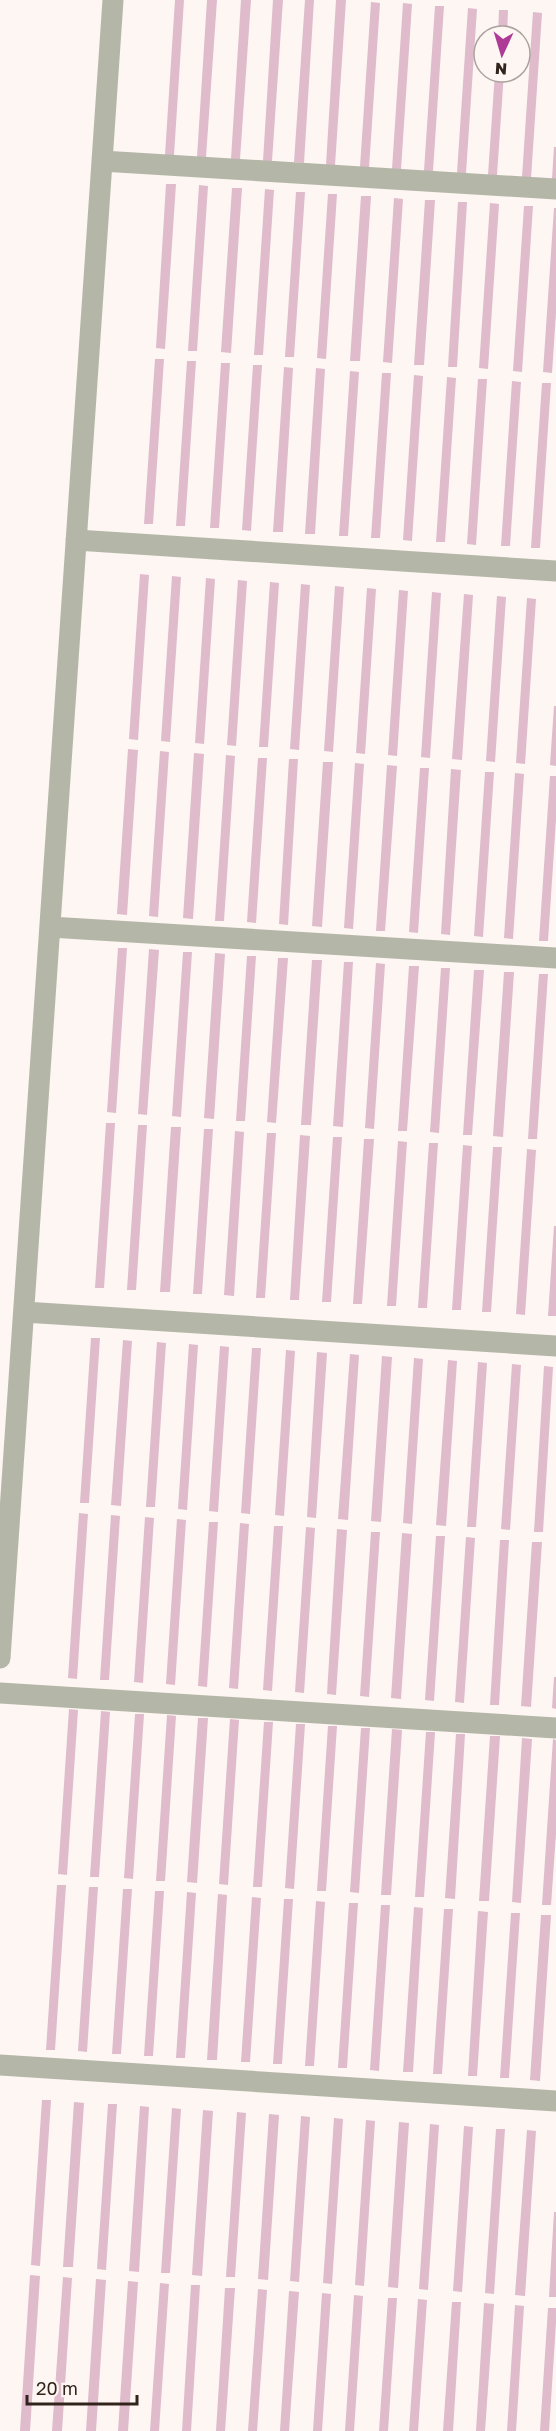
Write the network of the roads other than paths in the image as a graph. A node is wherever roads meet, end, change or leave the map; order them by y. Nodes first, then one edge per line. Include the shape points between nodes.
1 (113, 0) edge
2 (102, 160) junction
3 (556, 189) edge
4 (76, 540) junction
5 (556, 571) edge
6 (50, 927) junction
7 (556, 958) edge
8 (24, 1312) junction
9 (556, 1346) edge
10 (0, 1658) edge
11 (0, 1693) edge
12 (556, 1728) edge
13 (0, 2065) edge
14 (556, 2101) edge

1 - 2 lane
2 - 3 lane
2 - 4 lane
4 - 5 lane
4 - 6 lane
6 - 7 lane
6 - 8 lane
8 - 9 lane
8 - 10 lane
11 - 12 lane
13 - 14 lane

